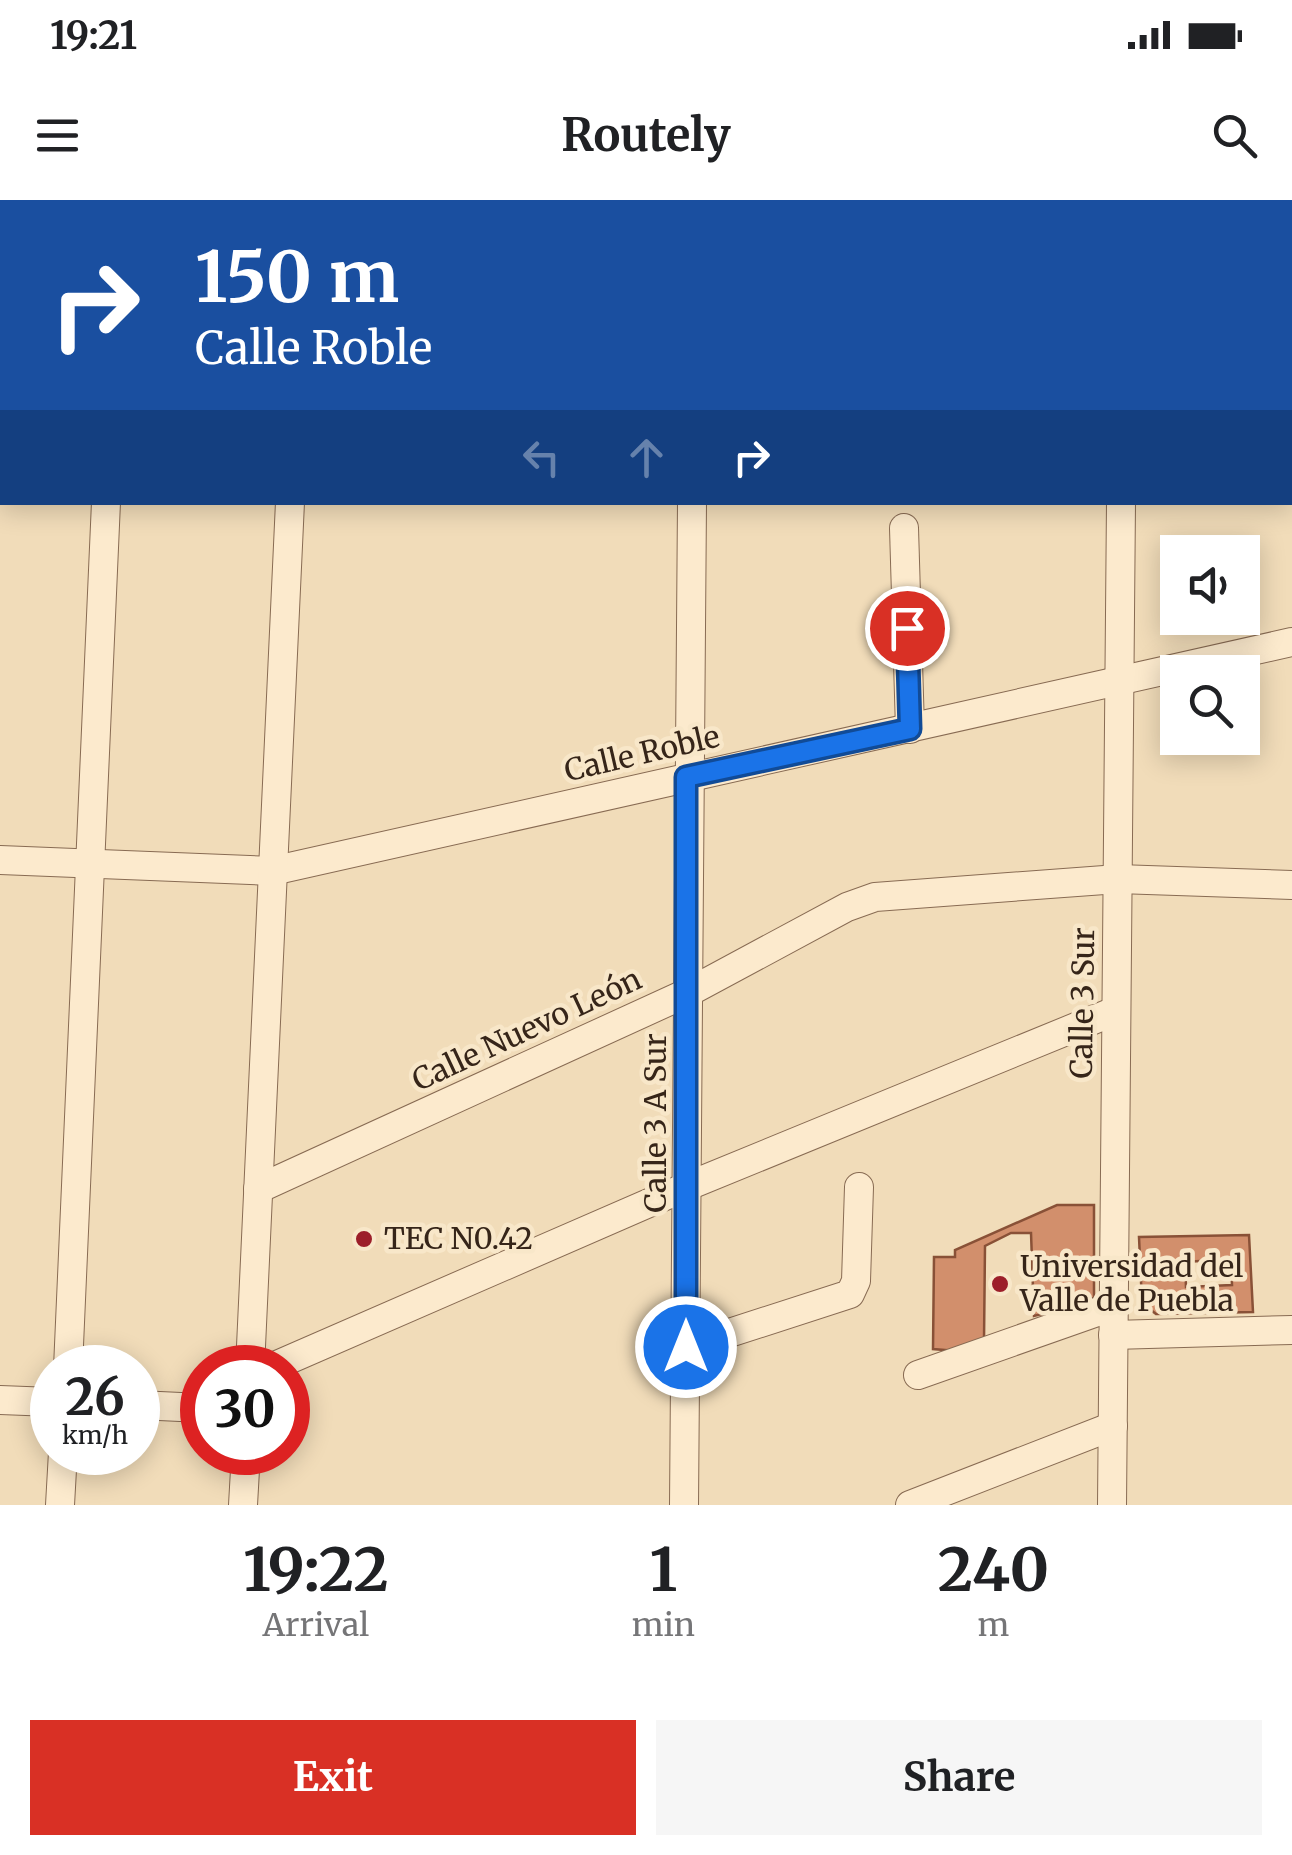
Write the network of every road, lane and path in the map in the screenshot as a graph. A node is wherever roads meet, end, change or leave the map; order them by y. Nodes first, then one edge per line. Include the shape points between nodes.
1 (106, 505) edge
2 (290, 505) edge
3 (692, 505) edge
4 (1122, 505) edge
5 (904, 528) dead end
6 (1292, 642) edge
7 (1122, 683) junction
8 (910, 729) junction
9 (686, 777) junction
10 (0, 860) edge
11 (87, 864) junction
12 (272, 871) junction
13 (1118, 879) junction
14 (1292, 885) edge
15 (689, 992) junction
16 (1115, 1011) junction
17 (688, 1186) junction
18 (860, 1188) dead end
19 (258, 1189) junction
20 (1114, 1306) junction
21 (1292, 1330) edge
22 (1113, 1335) junction
23 (69, 1345) edge
24 (251, 1345) edge
25 (686, 1347) junction
26 (310, 1351) edge
27 (918, 1374) dead end
28 (0, 1400) edge
29 (30, 1401) edge
30 (1113, 1426) junction
31 (62, 1475) edge
32 (245, 1475) edge
33 (60, 1505) edge
34 (243, 1505) edge
35 (684, 1505) edge
36 (910, 1505) edge
37 (1112, 1505) edge

1 - 11 street
2 - 12 street
3 - 9 street, Calle 3 A Sur
4 - 7 street, Calle 3 Sur
5 - 8 street
6 - 7 street, Calle Roble
7 - 8 street, Calle Roble
7 - 13 street, Calle 3 Sur
8 - 9 street, Calle Roble
9 - 12 street, Calle Roble
9 - 15 street, Calle 3 A Sur
10 - 11 street, Calle Roble
11 - 12 street, Calle Roble
11 - 23 street
12 - 19 street
13 - 14 street, Calle Nuevo León
13 - 15 street, Calle Nuevo León via 875,897
13 - 16 street, Calle 3 Sur
15 - 17 street, Calle 3 A Sur
15 - 19 street, Calle Nuevo León
16 - 17 street
16 - 20 street, Calle 3 Sur
17 - 25 street, Calle 3 A Sur
17 - 26 street
18 - 25 street via 850,1294
19 - 24 street
20 - 22 street, Calle 3 Sur
20 - 27 street
21 - 22 street
22 - 30 street, Calle 3 Sur
25 - 35 street, Calle 3 A Sur
28 - 29 street
30 - 36 street
30 - 37 street, Calle 3 Sur
31 - 33 street
32 - 34 street

